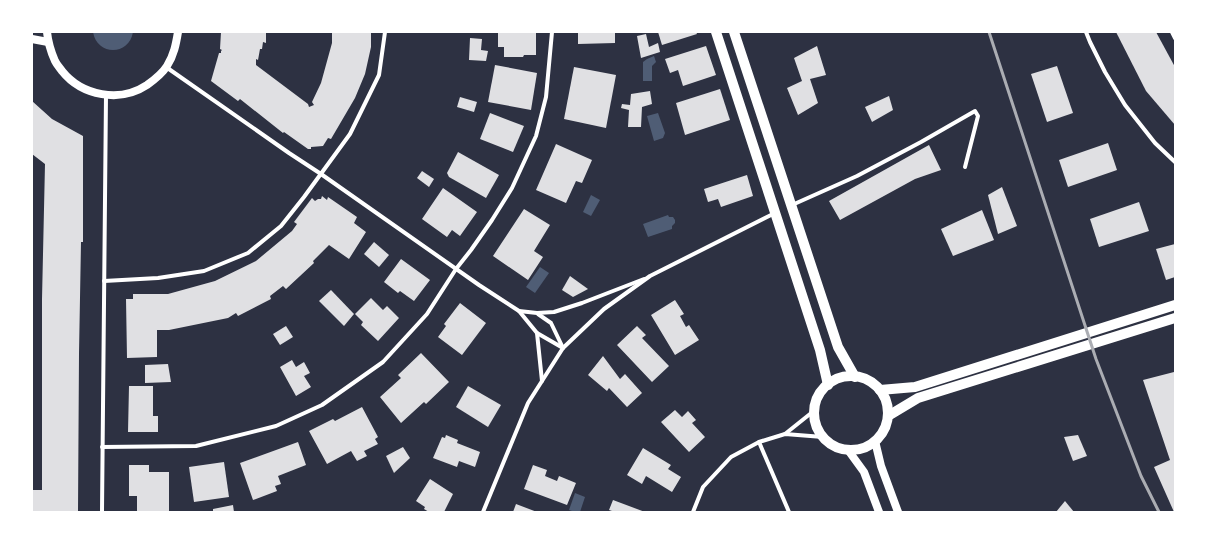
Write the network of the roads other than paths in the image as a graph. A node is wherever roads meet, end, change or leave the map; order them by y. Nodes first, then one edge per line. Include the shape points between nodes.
1 (47, 32) edge
2 (178, 32) edge
3 (385, 32) edge
4 (552, 32) edge
5 (716, 32) edge
6 (734, 32) edge
7 (1086, 32) edge
8 (1172, 32) edge
9 (1175, 38) edge
10 (32, 39) edge
11 (48, 42) junction
12 (166, 67) junction
13 (106, 95) junction
14 (1175, 162) edge
15 (965, 167) dead end
16 (321, 174) junction
17 (791, 206) junction
18 (775, 213) junction
19 (456, 269) junction
20 (650, 276) junction
21 (104, 281) junction
22 (1175, 305) edge
23 (519, 311) junction
24 (538, 313) junction
25 (1175, 318) edge
26 (537, 334) junction
27 (563, 348) junction
28 (855, 377) junction
29 (542, 381) junction
30 (828, 385) junction
31 (880, 390) junction
32 (815, 410) junction
33 (888, 416) junction
34 (785, 434) junction
35 (823, 437) junction
36 (875, 441) junction
37 (759, 442) junction
38 (102, 447) junction
39 (848, 450) junction
40 (102, 512) edge
41 (483, 512) edge
42 (694, 512) edge
43 (789, 512) edge
44 (878, 512) edge
45 (898, 512) edge

1 - 11 main road
2 - 12 main road via 175,50
3 - 16 street via 379,75 350,134
4 - 19 street via 546,96 536,136 512,188
5 - 18 main road
6 - 17 main road
7 - 14 street via 1105,72 1125,105 1154,143
8 - 9 street
10 - 11 main road
11 - 13 main road via 55,62 68,79 86,90
12 - 13 main road via 155,80 140,90 124,95
12 - 16 street
13 - 21 street
15 - 17 street via 978,116 975,111 857,176
16 - 19 street
16 - 21 street via 281,226 248,253 204,271 158,278
17 - 28 main road via 838,347
18 - 20 street
18 - 30 main road via 822,354
19 - 23 street
19 - 38 street via 427,314 383,362 322,405 276,426 196,446
20 - 24 street via 582,304 554,312
20 - 27 street via 604,309
21 - 38 street
22 - 31 main road via 915,387
23 - 24 street
23 - 26 street
24 - 27 street via 551,323
25 - 33 main road via 918,398
26 - 27 street
26 - 29 street
27 - 29 street
28 - 30 main road via 845,377
28 - 31 main road via 873,383
29 - 41 street via 528,403
30 - 32 main road via 817,400
31 - 33 main road via 888,407
32 - 34 street
32 - 35 main road via 815,419
33 - 36 main road via 886,426
34 - 35 street
34 - 37 street
35 - 39 main road via 839,448
36 - 39 main road via 858,450
36 - 45 main road via 880,466
37 - 42 street via 726,462 703,487
37 - 43 street
38 - 40 street
39 - 44 main road via 864,472

